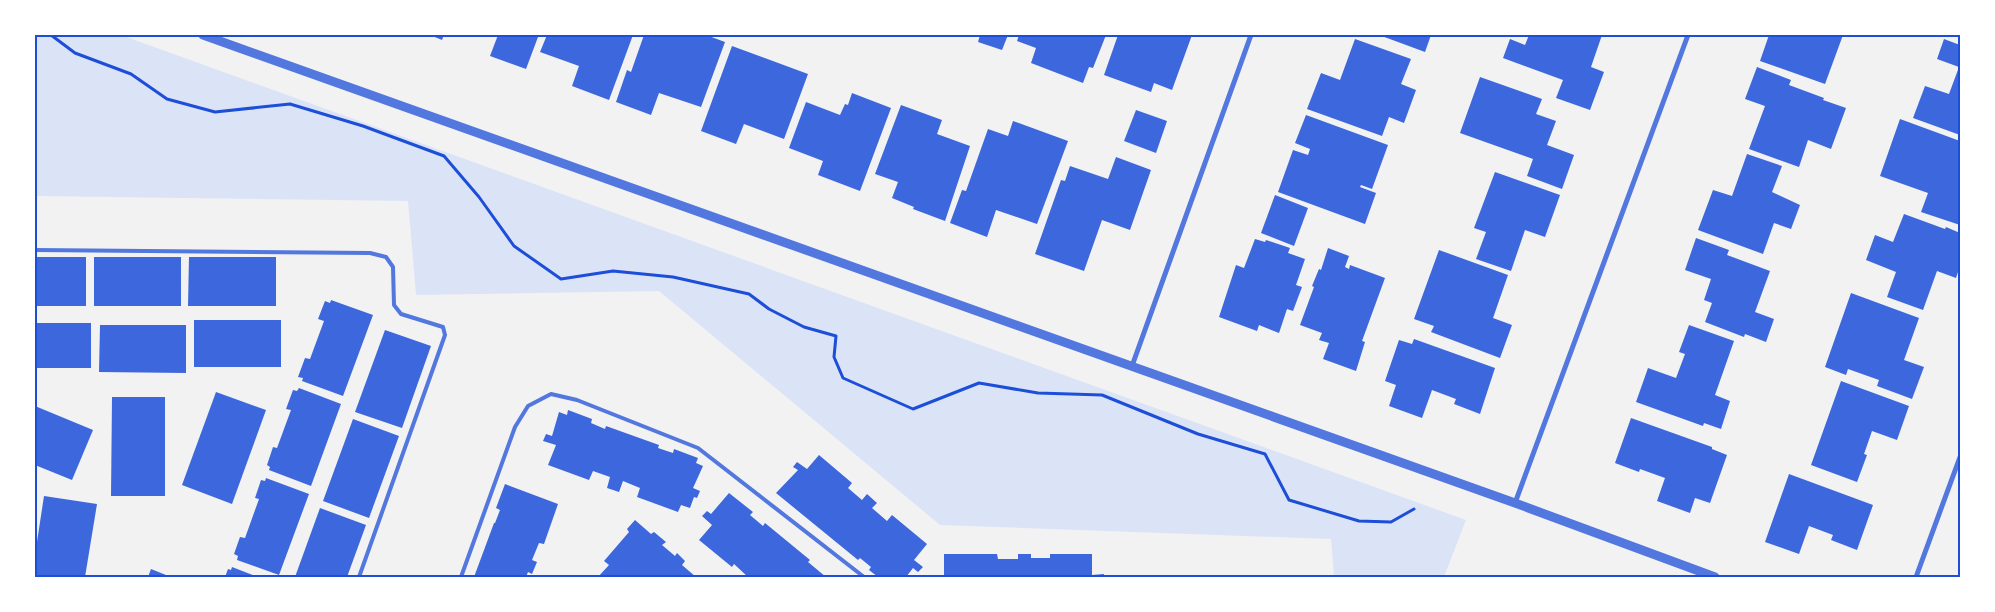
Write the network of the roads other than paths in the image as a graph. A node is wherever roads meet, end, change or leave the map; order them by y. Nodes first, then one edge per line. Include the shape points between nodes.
1 (203, 35) edge
2 (1251, 35) edge
3 (1688, 35) edge
4 (35, 250) edge
5 (1132, 366) junction
6 (1960, 457) edge
7 (1515, 503) junction
8 (359, 577) edge
9 (462, 577) edge
10 (864, 577) edge
11 (1715, 577) edge
12 (1916, 577) edge

1 - 5 street
2 - 5 street
3 - 7 street
4 - 8 lane via 370,252 386,257 393,268 394,305 401,314 443,327 445,335
5 - 7 street
6 - 12 street
7 - 11 street
9 - 10 lane via 514,427 528,406 551,394 577,400 698,448

